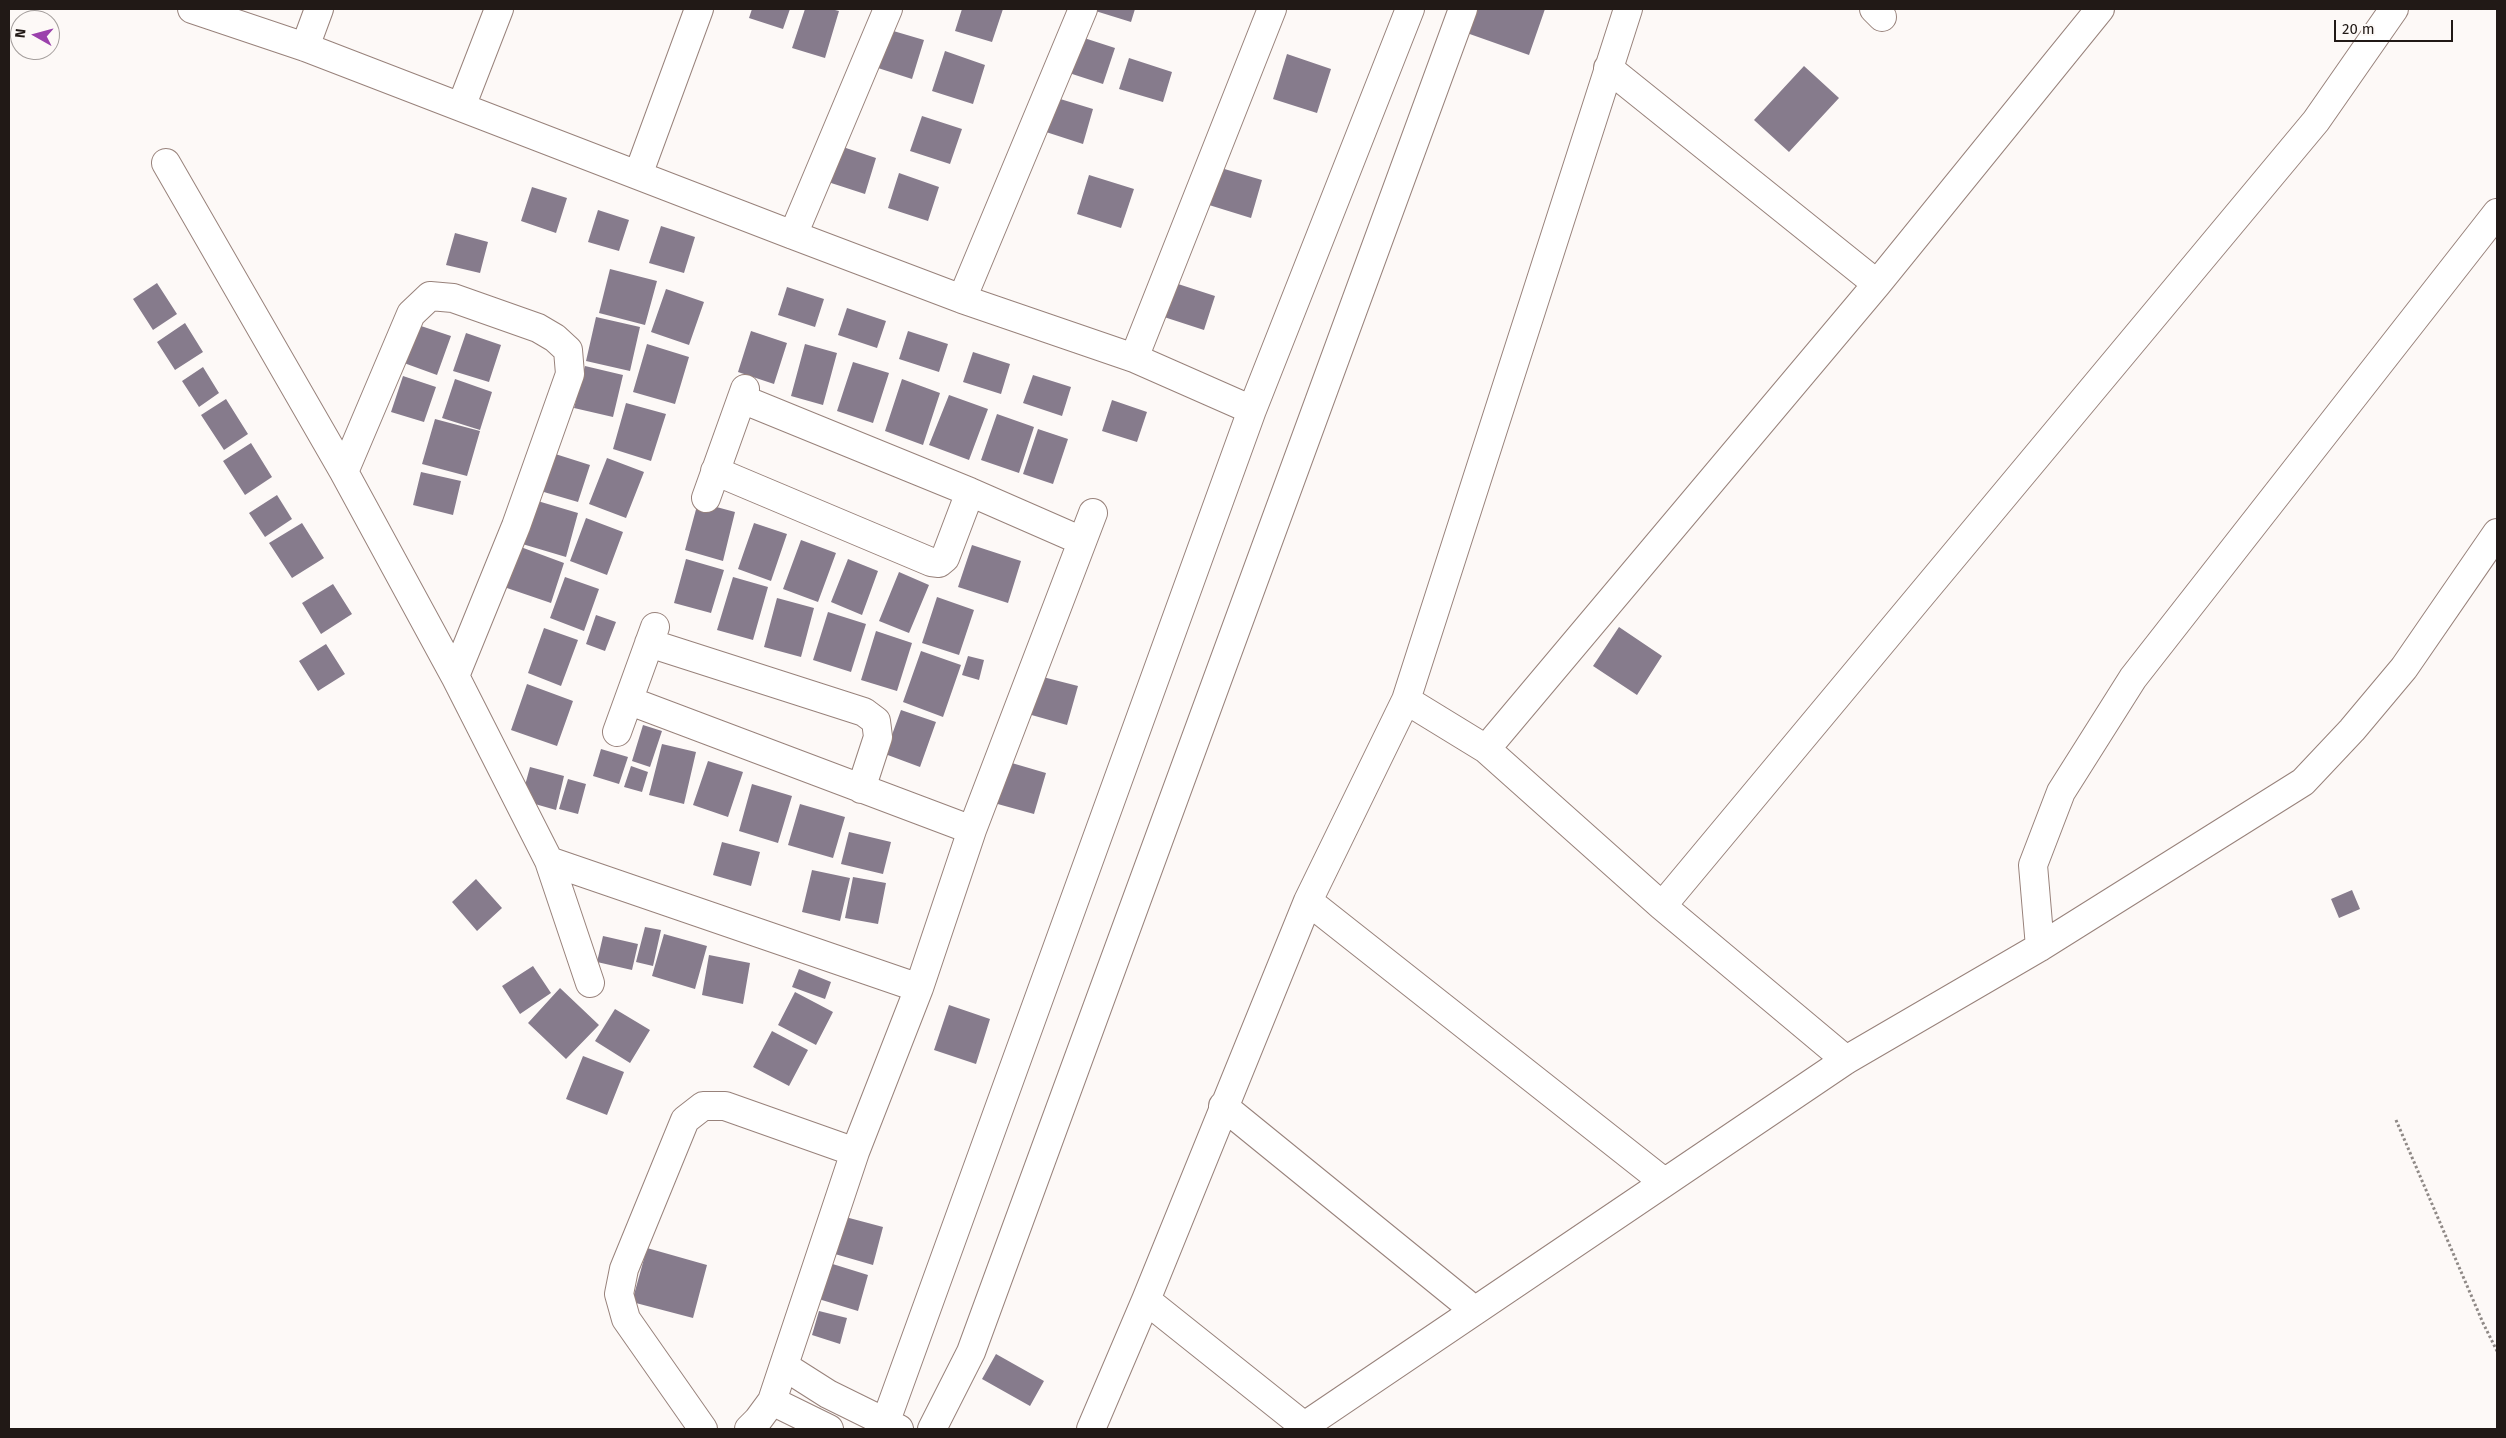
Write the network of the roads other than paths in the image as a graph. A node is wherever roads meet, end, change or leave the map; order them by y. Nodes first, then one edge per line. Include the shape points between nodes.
1 (192, 9) edge
2 (319, 9) edge
3 (499, 9) edge
4 (699, 9) edge
5 (888, 9) edge
6 (1083, 9) edge
7 (1272, 9) edge
8 (1410, 9) edge
9 (1463, 9) edge
10 (1628, 9) edge
11 (2100, 9) edge
12 (2394, 9) edge
13 (305, 48) junction
14 (1608, 68) junction
15 (461, 107) junction
16 (166, 163) dead end
17 (638, 175) junction
18 (2497, 213) edge
19 (793, 235) junction
20 (1877, 284) junction
21 (962, 299) junction
22 (1134, 358) junction
23 (1252, 410) junction
24 (715, 471) junction
25 (344, 472) junction
26 (970, 492) junction
27 (706, 498) dead end
28 (1093, 513) dead end
29 (2497, 533) edge
30 (1082, 541) junction
31 (455, 676) junction
32 (1406, 700) junction
33 (630, 702) junction
34 (617, 732) dead end
35 (1486, 749) junction
36 (860, 789) junction
37 (972, 830) junction
38 (549, 861) junction
39 (1308, 901) junction
40 (1662, 906) junction
41 (2040, 947) junction
42 (590, 983) dead end
43 (919, 988) junction
44 (1846, 1060) junction
45 (1223, 1106) junction
46 (855, 1152) junction
47 (1664, 1182) junction
48 (1146, 1300) junction
49 (1474, 1310) junction
50 (784, 1366) junction
51 (772, 1401) junction
52 (889, 1427) edge
53 (1302, 1428) edge
54 (703, 1429) edge
55 (748, 1429) edge
56 (829, 1429) edge
57 (932, 1429) edge
58 (1091, 1429) edge

1 - 13 street
2 - 13 street
3 - 15 street
4 - 17 street
5 - 19 street
6 - 21 street
7 - 22 street
8 - 23 street
9 - 57 street via 971,1352
10 - 14 street
11 - 20 street
12 - 40 street via 2316,121
13 - 15 street
14 - 20 street
14 - 32 street
15 - 17 street
16 - 25 street
17 - 19 street
18 - 41 street via 2133,678 2061,792 2033,865
19 - 21 street
20 - 35 street
21 - 22 street
22 - 23 street
23 - 52 street
24 - 26 street via 939,563 945,558
24 - 26 street via 743,394
24 - 27 street
25 - 31 street
25 - 31 street via 411,314 430,296 453,298 538,328 568,350 570,374 516,526
26 - 30 street
28 - 30 street
29 - 41 street via 2404,668 2303,782
30 - 37 street
31 - 38 street
32 - 35 street
32 - 39 street
33 - 34 street
33 - 36 street
33 - 36 street via 652,635 864,712 876,721 878,736
35 - 40 street
36 - 37 street
37 - 43 street
38 - 42 street
38 - 43 street
39 - 45 street
39 - 47 street
40 - 44 street
41 - 44 street
43 - 46 street
44 - 47 street
45 - 48 street
45 - 49 street
46 - 50 street
46 - 54 street via 725,1106 704,1106 684,1120 624,1269 619,1294 626,1319
47 - 49 street
48 - 53 street
48 - 58 street
49 - 53 street
50 - 51 street
50 - 52 street
51 - 55 street
51 - 56 street

